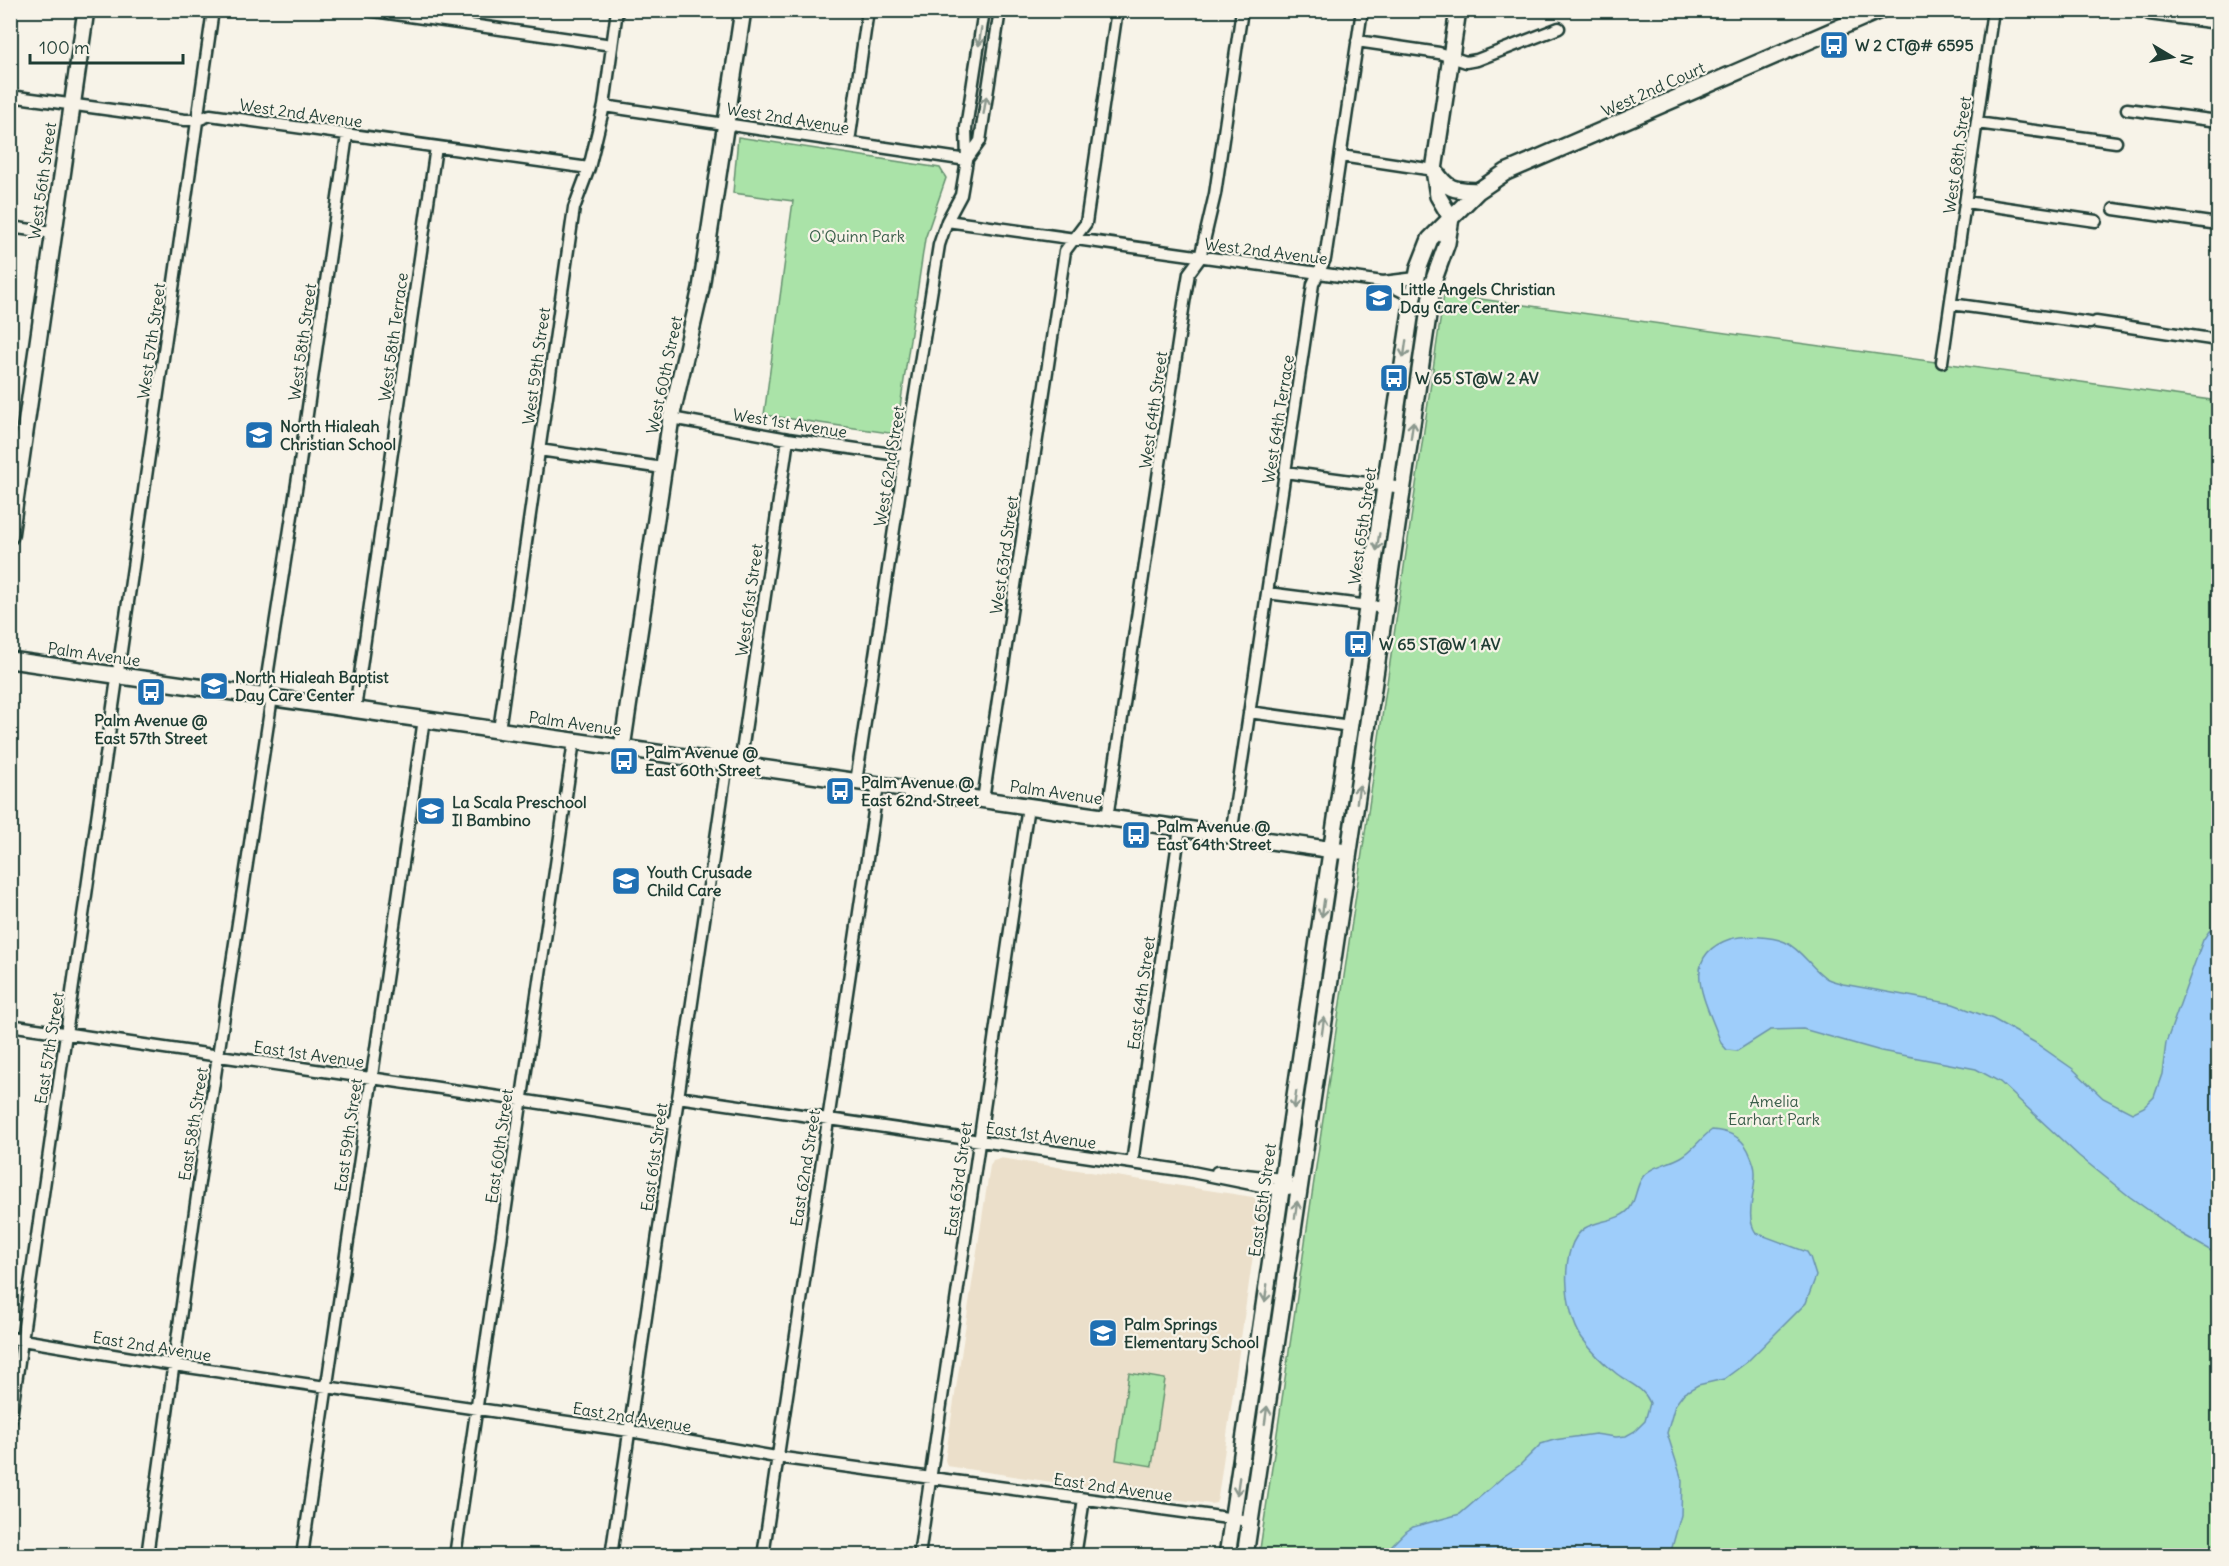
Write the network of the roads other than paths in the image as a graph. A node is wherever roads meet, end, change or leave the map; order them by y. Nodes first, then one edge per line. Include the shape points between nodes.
1 (86, 10) edge
2 (213, 10) edge
3 (367, 10) edge
4 (617, 10) edge
5 (743, 10) edge
6 (868, 10) edge
7 (984, 10) edge
8 (1000, 10) edge
9 (1117, 10) edge
10 (1242, 10) edge
11 (1362, 10) edge
12 (1458, 10) edge
13 (1880, 10) edge
14 (1993, 10) edge
15 (2149, 14) dead end
16 (2218, 23) edge
17 (1559, 28) dead end
18 (1357, 41) junction
19 (612, 45) junction
20 (1451, 58) junction
21 (10, 96) edge
22 (72, 104) junction
23 (604, 106) junction
24 (2127, 110) dead end
25 (198, 120) junction
26 (2218, 121) edge
27 (1977, 123) junction
28 (727, 124) junction
29 (347, 135) junction
30 (849, 142) junction
31 (2116, 142) dead end
32 (436, 147) junction
33 (1341, 156) junction
34 (967, 160) junction
35 (589, 168) junction
36 (1434, 170) junction
37 (1478, 191) junction
38 (1965, 202) junction
39 (2114, 209) dead end
40 (1450, 218) junction
41 (947, 221) junction
42 (2096, 221) dead end
43 (2218, 224) edge
44 (10, 227) edge
45 (53, 233) junction
46 (1073, 239) junction
47 (1200, 258) junction
48 (1320, 272) junction
49 (1416, 279) junction
50 (1383, 282) junction
51 (1413, 297) junction
52 (1951, 304) junction
53 (2218, 340) edge
54 (1942, 362) dead end
55 (671, 418) junction
56 (788, 439) junction
57 (538, 450) junction
58 (905, 456) junction
59 (663, 468) junction
60 (1285, 472) junction
61 (1386, 486) junction
62 (1403, 488) junction
63 (10, 536) edge
64 (1267, 592) junction
65 (1368, 605) junction
66 (1385, 608) junction
67 (10, 660) edge
68 (118, 675) junction
69 (268, 697) junction
70 (355, 709) junction
71 (1249, 712) junction
72 (424, 719) junction
73 (1350, 726) junction
74 (499, 730) junction
75 (574, 741) junction
76 (622, 748) junction
77 (734, 764) junction
78 (856, 782) junction
79 (878, 784) junction
80 (983, 800) junction
81 (1028, 806) junction
82 (1107, 818) junction
83 (1180, 828) junction
84 (1231, 835) junction
85 (1332, 850) junction
86 (1349, 852) junction
87 (10, 1025) edge
88 (67, 1033) junction
89 (218, 1057) junction
90 (371, 1078) junction
91 (678, 1097) junction
92 (520, 1099) junction
93 (828, 1119) junction
94 (674, 1124) junction
95 (978, 1141) junction
96 (1132, 1163) junction
97 (1282, 1184) junction
98 (1299, 1187) junction
99 (10, 1338) edge
100 (22, 1340) junction
101 (174, 1365) junction
102 (327, 1387) junction
103 (477, 1409) junction
104 (10, 1425) edge
105 (630, 1431) junction
106 (776, 1457) junction
107 (930, 1477) junction
108 (1084, 1499) junction
109 (1233, 1519) junction
110 (1250, 1521) junction
111 (147, 1556) edge
112 (302, 1556) edge
113 (455, 1556) edge
114 (611, 1556) edge
115 (762, 1556) edge
116 (919, 1556) edge
117 (1075, 1556) edge
118 (1227, 1556) edge
119 (1245, 1556) edge

1 - 22 main road, West 56th Street
2 - 25 street, West 57th Street
3 - 19 street
4 - 19 street, West 59th Street
5 - 28 main road, West 60th Street
6 - 30 street
7 -> 34 street, West 62nd Street via 966,128
34 -> 8 street, West 62nd Street via 980,141
9 - 46 street via 1086,224
10 - 47 street, West 64th Street via 1215,194
11 - 18 street, West 64th Terrace
12 - 20 main road
13 - 37 main road, West 2nd Court via 1506,172
14 - 27 street, West 68th Street
15 - 16 street
17 - 20 street via 1477,60
18 - 20 street
18 - 33 street, West 64th Terrace
19 - 23 street, West 59th Street
20 - 36 main road
21 - 22 street, West 2nd Avenue
22 - 25 street, West 2nd Avenue
22 - 45 main road, West 56th Street
23 - 28 street, West 2nd Avenue
23 - 35 street, West 59th Street
24 - 26 street
25 - 29 street, West 2nd Avenue via 210,115
25 - 68 street, West 57th Street
27 - 31 street
27 - 38 street, West 68th Street
28 - 30 street, West 2nd Avenue
28 - 55 main road, West 60th Street via 701,288
29 - 32 street, West 2nd Avenue
29 - 69 street, West 58th Street
30 - 34 street, West 2nd Avenue
32 - 35 street, West 2nd Avenue
32 - 70 street, West 58th Terrace
33 - 36 street
33 - 48 street, West 64th Terrace
34 - 41 street, West 62nd Street via 961,195
35 - 57 street, West 59th Street via 574,208
36 - 37 main road via 1447,187
36 - 40 main road via 1438,196
37 - 40 main road, West 2nd Court
38 - 42 street
38 - 52 street, West 68th Street
39 - 43 street
40 - 49 main road, West 65th Street via 1430,239
62 -> 40 main road via 1434,282 1447,243
41 - 46 street, West 2nd Avenue
41 - 58 street, West 62nd Street via 939,245
44 - 45 street
45 - 63 main road, West 56th Street
46 - 47 street, West 2nd Avenue
46 - 80 street, West 63rd Street via 1065,251
47 - 48 street, West 2nd Avenue
47 - 82 street, West 64th Street via 1189,273 1184,303
48 - 50 street, West 2nd Avenue
48 - 60 street, West 64th Terrace via 1313,284
49 - 50 street, West 2nd Avenue
49 - 51 main road, West 65th Street
50 - 51 street, West 2nd Avenue
51 -> 61 main road, West 65th Street
52 - 53 street
52 - 54 street, West 68th Street
55 - 56 street, West 1st Avenue
55 - 59 main road, West 60th Street
56 - 58 street, West 1st Avenue
56 - 77 street, West 61st Street
57 - 59 street
57 - 74 street, West 59th Street
58 - 78 street, West 62nd Street
59 - 76 main road, West 60th Street
60 - 61 street
60 - 64 street, West 64th Terrace
61 - 62 street
61 -> 65 main road, West 65th Street
62 - 66 main road
64 - 65 street
64 - 71 street, West 64th Terrace
65 - 66 street
65 - 73 main road, West 65th Street
86 -> 66 main road
67 - 68 main road, Palm Avenue
68 - 69 main road, Palm Avenue
68 - 88 street, East 57th Street
69 - 70 main road, Palm Avenue
69 - 89 street, East 58th Street
70 - 72 main road, Palm Avenue
71 - 73 street
71 - 84 street, West 64th Terrace
72 - 74 main road, Palm Avenue
72 - 90 street, East 59th Street
73 - 85 main road, West 65th Street
74 - 75 main road, Palm Avenue
75 - 76 main road, Palm Avenue
75 - 92 street, East 60th Street
76 - 77 main road, Palm Avenue
77 - 78 main road, Palm Avenue
77 - 91 street, East 61st Street
78 - 79 main road, Palm Avenue
79 - 80 main road, Palm Avenue
79 - 93 street, East 62nd Street
80 - 81 main road, Palm Avenue
81 - 82 main road, Palm Avenue
81 - 95 street, East 63rd Street
82 - 83 main road, Palm Avenue
83 - 84 main road, Palm Avenue
83 - 96 street, East 64th Street
84 - 85 main road, Palm Avenue
85 - 86 main road, Palm Avenue
85 -> 97 main road, East 65th Street
98 -> 86 main road
87 - 88 street, East 1st Avenue
88 - 89 street, East 1st Avenue
88 - 100 street, East 57th Street
89 - 90 street, East 1st Avenue
89 - 101 street, East 58th Street
90 - 92 street, East 1st Avenue
90 - 102 street, East 59th Street
91 - 93 street, East 1st Avenue
91 - 94 street, East 61st Street
92 - 94 street, East 1st Avenue
92 - 103 street, East 60th Street
93 - 95 street, East 1st Avenue
93 - 106 street, East 62nd Street
94 - 105 street, East 61st Street
95 - 96 street, East 1st Avenue
95 - 107 street, East 63rd Street
96 - 97 street, East 1st Avenue
97 - 98 street, East 1st Avenue
97 -> 109 main road, East 65th Street
110 -> 98 main road
99 - 100 street, East 2nd Avenue
100 - 101 street, East 2nd Avenue
100 - 104 street, East 57th Street
101 - 102 street, East 2nd Avenue
101 - 111 street, East 58th Street
102 - 103 street, East 2nd Avenue
102 - 112 street, East 59th Street
103 - 105 street, East 2nd Avenue
103 - 113 street, East 60th Street
105 - 106 street, East 2nd Avenue
105 - 114 street, East 61st Street
106 - 107 street, East 2nd Avenue
106 - 115 street, East 62nd Street
107 - 108 street, East 2nd Avenue
107 - 116 street, East 63rd Street
108 - 109 street, East 2nd Avenue
108 - 117 street
109 - 110 street, East 2nd Avenue
109 - 118 main road, East 65th Street
110 - 119 main road

